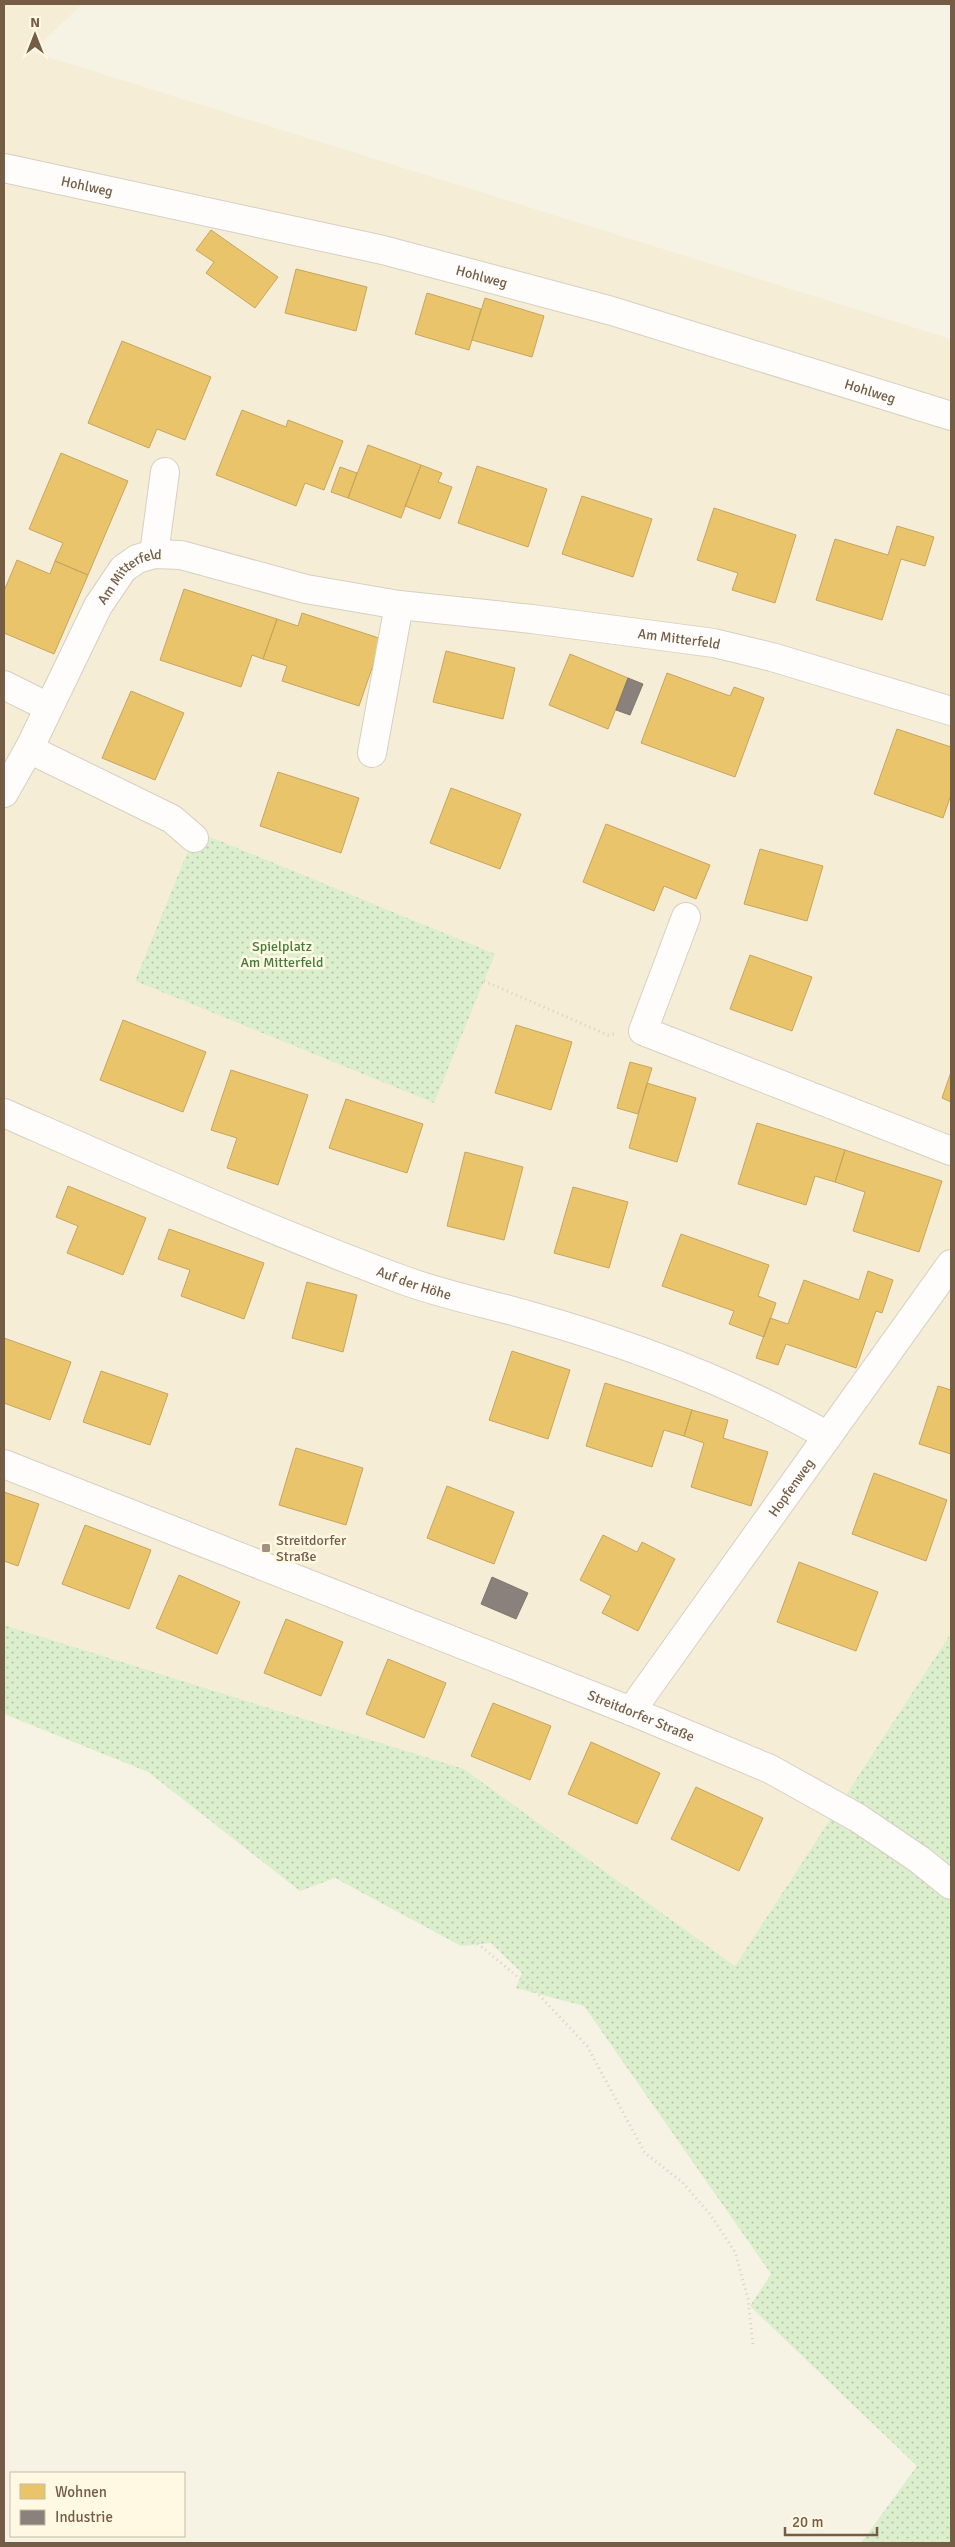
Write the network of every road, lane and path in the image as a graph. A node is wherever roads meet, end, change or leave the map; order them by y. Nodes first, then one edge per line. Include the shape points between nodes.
1 (4, 168) edge
2 (951, 416) edge
3 (165, 472) dead end
4 (154, 554) junction
5 (399, 605) junction
6 (4, 685) edge
7 (48, 708) junction
8 (951, 711) edge
9 (28, 749) junction
10 (372, 753) dead end
11 (4, 793) edge
12 (194, 838) dead end
13 (686, 917) dead end
14 (484, 981) dead end
15 (643, 1030) junction
16 (4, 1113) edge
17 (951, 1151) edge
18 (951, 1264) edge
19 (828, 1436) junction
20 (4, 1464) edge
21 (631, 1711) junction
22 (951, 1885) edge
23 (470, 1937) dead end
24 (753, 2345) dead end

1 - 2 street, Hohlweg via 383,250 612,311
3 - 4 street
4 - 5 street, Am Mitterfeld via 181,555 306,589
4 - 7 street, Am Mitterfeld via 123,569 112,584 81,638
5 - 8 street, Am Mitterfeld via 714,643 772,657
5 - 10 street
6 - 7 street
7 - 9 street, Am Mitterfeld
9 - 11 street, Am Mitterfeld
9 - 12 street via 172,818
13 - 15 street
14 - 15 path via 608,1035
15 - 17 street
16 - 19 street, Auf der Höhe via 227,1210 403,1280 460,1300 527,1315 650,1355 744,1392
18 - 19 street, Hopfenweg
19 - 21 street, Hopfenweg
20 - 21 street, Streitdorfer Straße
21 - 22 street, Streitdorfer Straße via 770,1769 816,1793 913,1854
23 - 24 path via 538,1994 587,2046 645,2153 682,2182 710,2214 735,2252 748,2299

